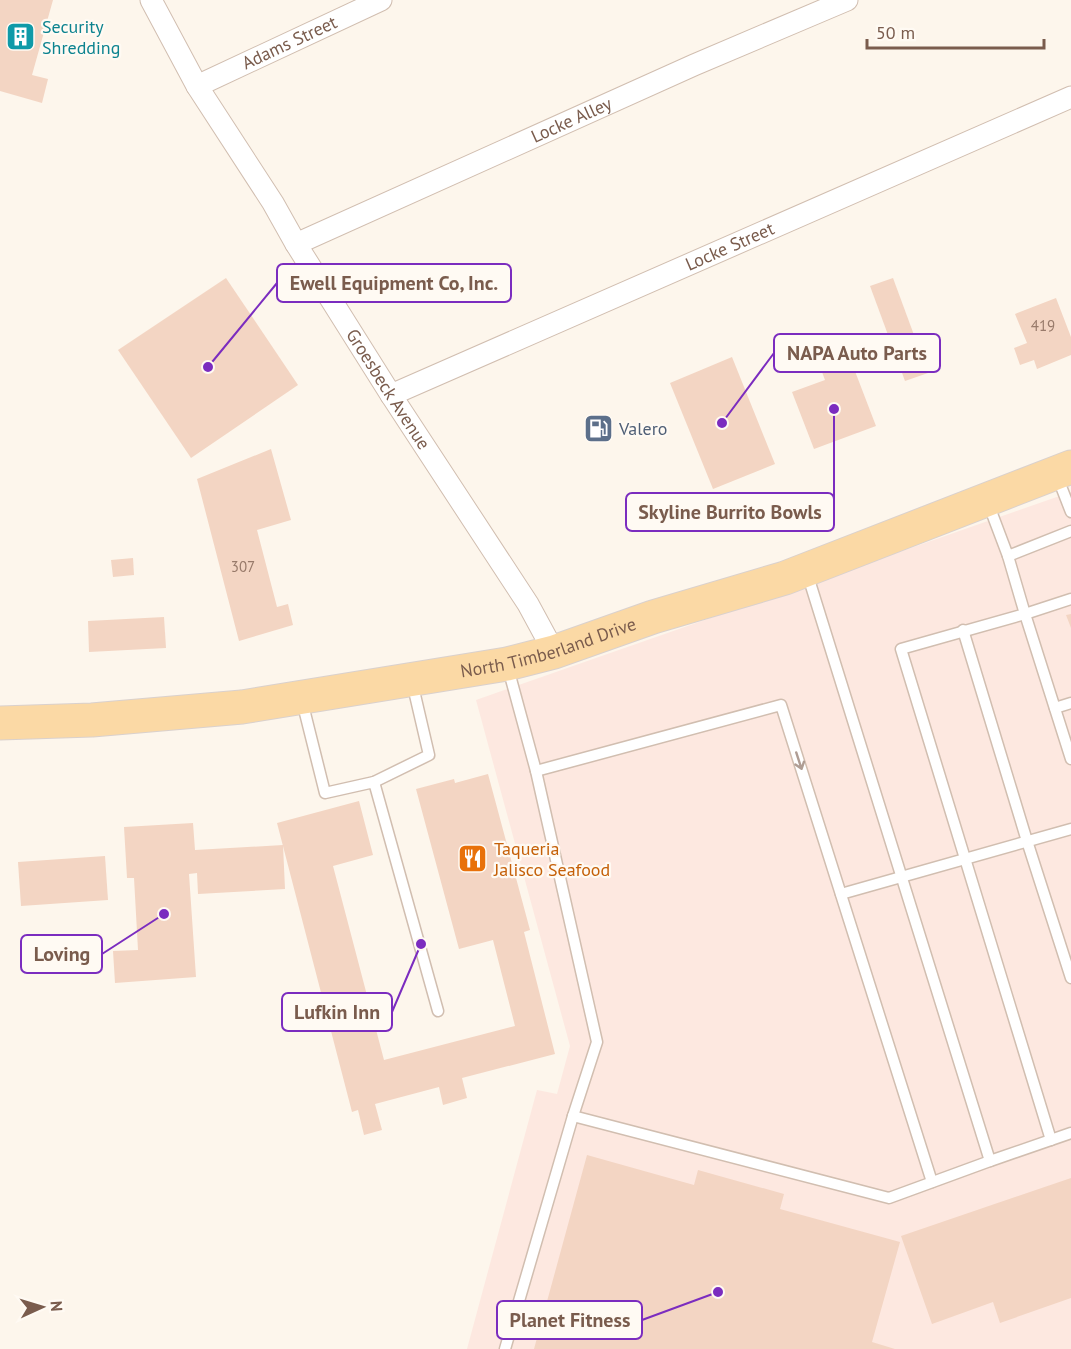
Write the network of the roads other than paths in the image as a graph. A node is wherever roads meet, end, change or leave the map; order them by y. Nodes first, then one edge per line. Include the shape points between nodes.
1 (151, 0) edge
2 (381, 0) edge
3 (848, 0) edge
4 (197, 86) junction
5 (1071, 98) edge
6 (296, 244) junction
7 (391, 395) junction
8 (1063, 470) edge
9 (986, 500) junction
10 (1071, 512) edge
11 (1071, 531) edge
12 (1008, 556) junction
13 (806, 570) junction
14 (1071, 599) edge
15 (1025, 614) junction
16 (963, 630) junction
17 (554, 652) junction
18 (507, 664) junction
19 (411, 679) junction
20 (301, 698) junction
21 (1071, 703) edge
22 (1055, 708) junction
23 (0, 723) edge
24 (1071, 759) edge
25 (536, 771) junction
26 (374, 782) junction
27 (1071, 829) edge
28 (1027, 841) junction
29 (966, 858) junction
30 (902, 876) junction
31 (841, 894) junction
32 (1071, 978) edge
33 (438, 1011) dead end
34 (573, 1116) junction
35 (1071, 1133) edge
36 (1051, 1140) junction
37 (990, 1161) junction
38 (932, 1182) junction
39 (505, 1349) edge

1 - 4 street, Groesbeck Avenue
2 - 4 street, Adams Street
3 - 6 street, Locke Alley
4 - 6 street, Groesbeck Avenue
5 - 7 street, Locke Street
6 - 7 street, Groesbeck Avenue
7 - 17 street, Groesbeck Avenue via 528,604
8 - 9 main road, North Timberland Drive
8 - 10 lane
9 - 12 lane
9 - 13 main road, North Timberland Drive
11 - 12 lane
12 - 15 lane
13 - 17 main road, North Timberland Drive
13 - 30 lane
14 - 15 lane
15 - 16 lane
15 - 22 lane
16 - 28 lane
16 - 29 lane via 901,649
17 - 18 main road, North Timberland Drive
18 - 19 main road, North Timberland Drive
18 - 25 lane
19 - 20 main road, North Timberland Drive
19 - 26 lane via 429,755
20 - 23 main road, North Timberland Drive via 103,719
20 - 26 lane via 325,793
21 - 22 lane
22 - 24 lane
25 -> 31 lane via 781,705
25 - 34 lane via 597,1042
26 - 33 lane
27 - 28 lane
28 - 29 lane
28 - 32 lane
29 - 30 lane
29 - 36 lane
30 - 31 lane
30 - 37 lane
31 - 38 lane
34 - 38 lane via 889,1198
34 - 39 lane
35 - 36 lane
36 - 37 lane
37 - 38 lane

